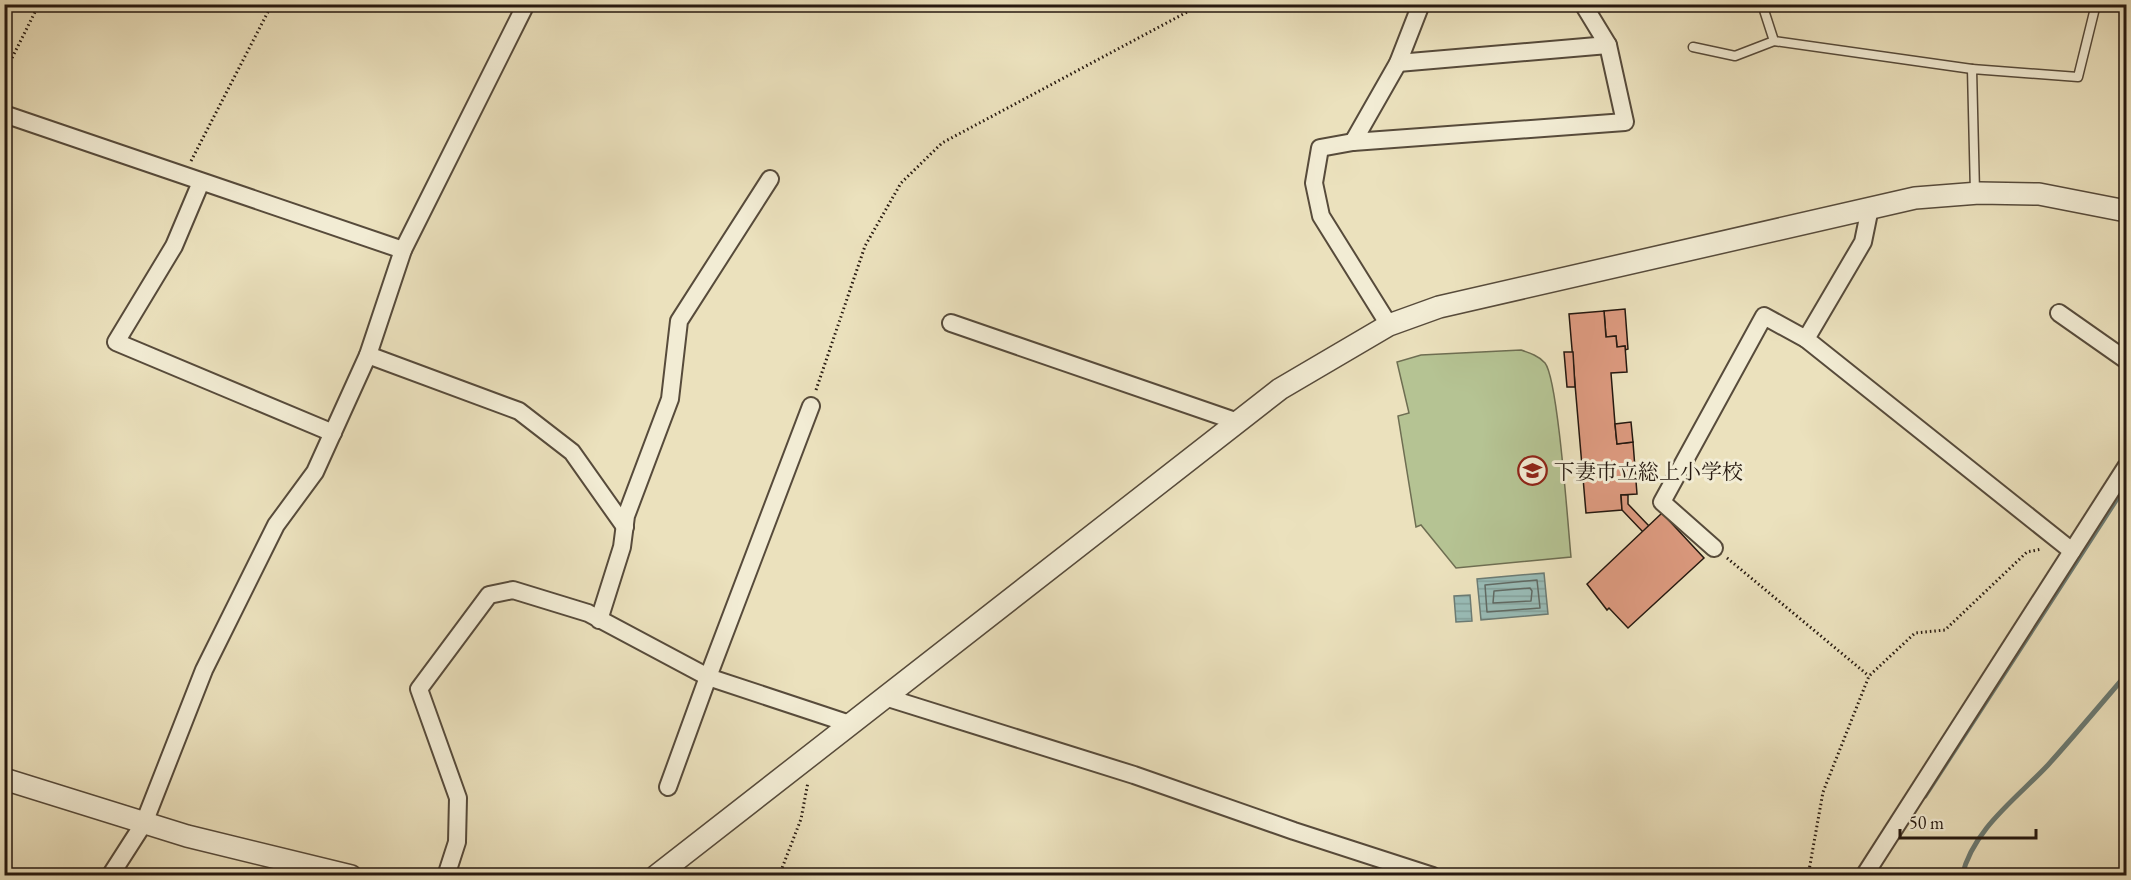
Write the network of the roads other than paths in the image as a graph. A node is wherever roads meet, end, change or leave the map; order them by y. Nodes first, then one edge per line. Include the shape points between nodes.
1 (526, 4) edge
2 (1421, 4) edge
3 (1582, 4) edge
4 (1762, 4) edge
5 (2096, 4) edge
6 (1774, 41) junction
7 (1608, 45) junction
8 (1693, 47) dead end
9 (1398, 63) junction
10 (1972, 69) junction
11 (4, 114) edge
12 (1353, 142) junction
13 (770, 179) dead end
14 (201, 182) junction
15 (1976, 193) junction
16 (1870, 208) junction
17 (2127, 211) edge
18 (403, 250) junction
19 (2059, 313) dead end
20 (951, 323) dead end
21 (1389, 325) junction
22 (1806, 339) junction
23 (368, 355) junction
24 (2127, 360) edge
25 (811, 405) road end
26 (1238, 422) junction
27 (333, 433) junction
28 (2127, 467) edge
29 (625, 527) junction
30 (1714, 548) road end
31 (2068, 548) junction
32 (599, 620) junction
33 (708, 677) junction
34 (885, 697) junction
35 (850, 724) junction
36 (4, 779) edge
37 (668, 788) dead end
38 (144, 823) junction
39 (310, 871) edge
40 (110, 876) edge
41 (351, 876) edge
42 (446, 876) edge
43 (656, 876) edge
44 (1433, 876) edge
45 (1864, 876) edge

1 - 18 street
2 - 9 street
3 - 7 street
4 - 6 lane
5 - 10 lane via 2078,77
6 - 8 lane via 1735,56
6 - 10 lane
7 - 9 street
7 - 12 street via 1625,122
9 - 12 street
10 - 15 lane
11 - 14 street
12 - 21 street via 1320,148 1314,183 1321,216
13 - 29 street via 679,321 670,399
14 - 18 street
14 - 27 street via 174,246 116,342
15 - 16 street via 1915,198
15 - 17 street via 2039,194
16 - 21 street via 1439,307
16 - 22 street via 1863,242
18 - 23 street
19 - 24 street
20 - 26 street
21 - 26 street via 1280,389
22 - 30 street via 1764,316 1662,501
22 - 31 street
23 - 27 street
23 - 29 street via 519,411 572,452
25 - 33 street
26 - 34 street
27 - 38 street via 315,472 276,525 204,670
28 - 31 street
29 - 32 street
31 - 45 street
32 - 33 street
32 - 42 street via 513,590 489,595 419,689 458,798 457,842
33 - 35 street
33 - 37 street
34 - 35 street
34 - 44 street via 1134,775
35 - 43 street
36 - 38 street
38 - 39 street
38 - 40 street
39 - 41 street

